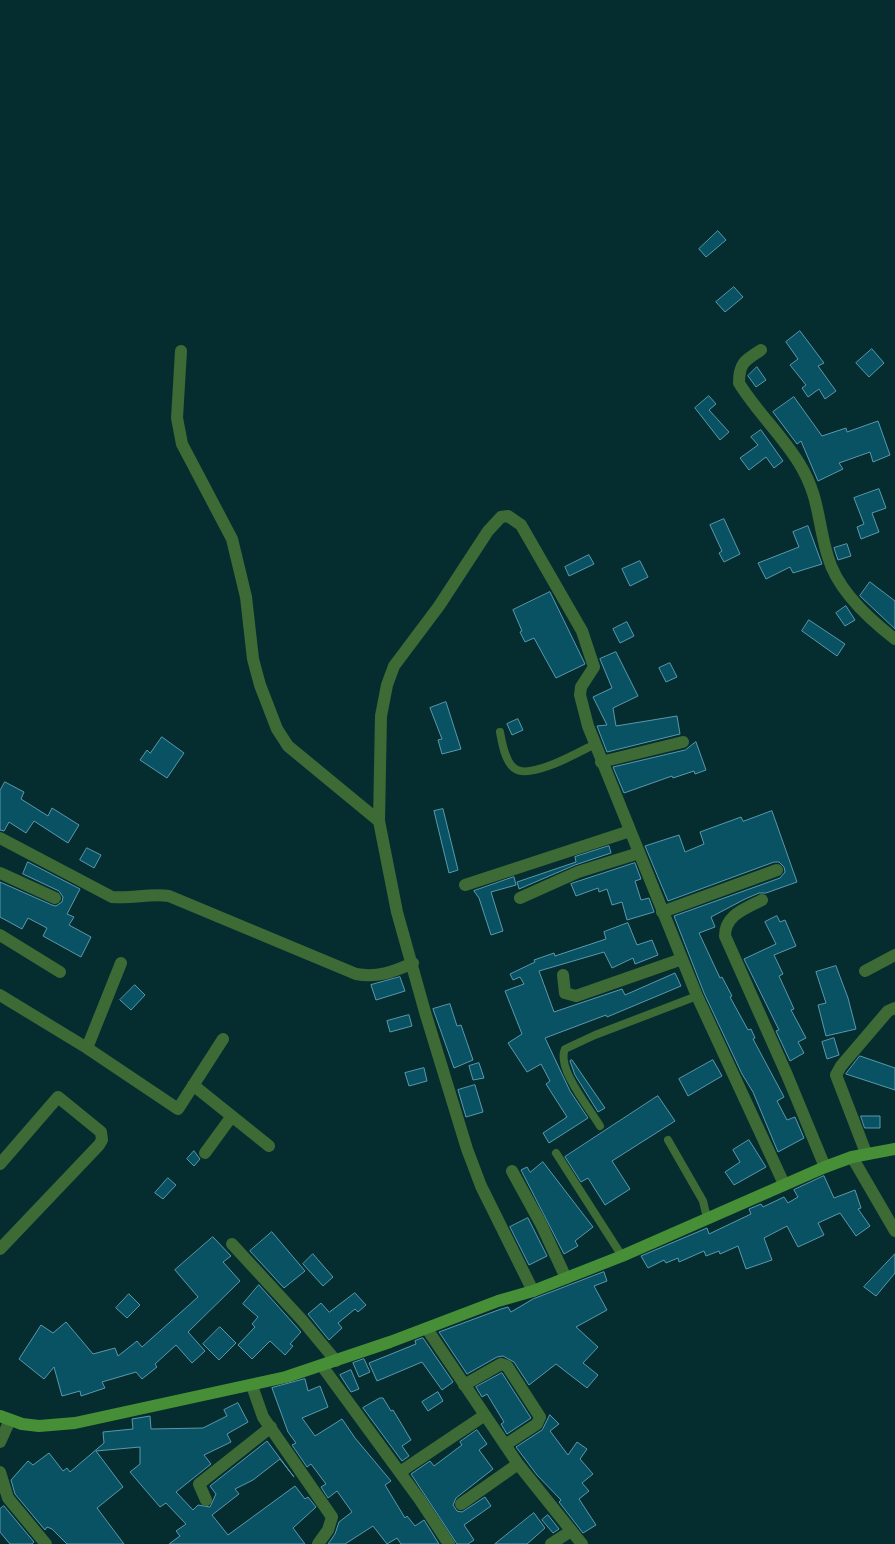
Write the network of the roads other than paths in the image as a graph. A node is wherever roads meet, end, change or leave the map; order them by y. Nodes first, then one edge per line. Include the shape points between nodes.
1 (761, 350) dead end
2 (181, 351) dead end
3 (895, 639) edge
4 (500, 732) dead end
5 (682, 742) dead end
6 (595, 744) junction
7 (602, 762) junction
8 (379, 821) junction
9 (630, 831) junction
10 (0, 838) edge
11 (640, 854) junction
12 (777, 870) dead end
13 (0, 873) edge
14 (465, 885) dead end
15 (55, 898) dead end
16 (520, 898) dead end
17 (762, 900) dead end
18 (662, 912) junction
19 (0, 935) edge
20 (895, 955) edge
21 (682, 959) junction
22 (121, 963) dead end
23 (413, 963) junction
24 (865, 970) dead end
25 (60, 972) dead end
26 (563, 976) dead end
27 (0, 995) edge
28 (697, 996) junction
29 (895, 1008) edge
30 (223, 1039) dead end
31 (88, 1048) junction
32 (193, 1086) junction
33 (232, 1116) junction
34 (600, 1126) dead end
35 (668, 1140) dead end
36 (268, 1146) dead end
37 (895, 1148) edge
38 (205, 1153) dead end
39 (556, 1153) dead end
40 (866, 1153) junction
41 (852, 1157) junction
42 (0, 1164) edge
43 (825, 1167) junction
44 (512, 1171) dead end
45 (784, 1184) junction
46 (707, 1218) junction
47 (895, 1231) edge
48 (232, 1244) dead end
49 (0, 1249) edge
50 (622, 1256) junction
51 (566, 1278) junction
52 (534, 1291) junction
53 (427, 1329) junction
54 (336, 1361) junction
55 (322, 1366) junction
56 (464, 1385) junction
57 (252, 1386) junction
58 (485, 1415) junction
59 (5, 1418) edge
60 (271, 1428) junction
61 (0, 1442) edge
62 (505, 1445) junction
63 (518, 1464) junction
64 (0, 1472) edge
65 (400, 1472) junction
66 (206, 1500) dead end
67 (4, 1501) edge
68 (461, 1504) dead end
69 (571, 1531) junction
70 (46, 1544) edge
71 (318, 1544) edge
72 (449, 1544) edge
73 (551, 1544) edge
74 (582, 1544) edge

1 - 3 street via 745,361 739,370 739,383 799,463 816,498 828,558 840,581 862,609
2 - 8 street via 177,418 182,444 232,539 246,597 253,659 277,730 288,746
4 - 6 lane via 513,768 522,772 539,770
5 - 7 street
6 - 7 street
6 - 8 street via 580,695 594,667 582,630 521,525 508,516 501,517 488,531 391,674 381,716
7 - 9 street
8 - 23 street via 397,912
9 - 11 street
9 - 14 street
10 - 23 street via 112,897 169,896 356,974 382,975
11 - 16 street via 578,872
11 - 18 street
12 - 18 street
13 - 15 street
17 - 43 street via 733,916 725,936
18 - 21 street
19 - 25 street
20 - 24 street
21 - 26 street via 576,996 565,992
21 - 28 street
22 - 31 street
23 - 52 street via 467,1149 481,1186
27 - 31 street
28 - 34 lane via 565,1049 563,1061 567,1074
28 - 45 street
29 - 40 street via 888,1011 836,1075
30 - 32 street
31 - 32 street via 178,1108
32 - 33 street
33 - 36 street
33 - 38 street
35 - 46 lane via 703,1201
37 - 40 main road
39 - 50 lane
40 - 41 main road
41 - 43 main road
41 - 47 street
42 - 49 street via 58,1097 101,1132 99,1145
43 - 45 main road
44 - 51 street
45 - 46 main road
46 - 50 main road
48 - 54 street
50 - 51 main road
51 - 52 main road
52 - 53 main road via 498,1301
53 - 54 main road
53 - 56 street
54 - 55 main road
55 - 57 main road
55 - 65 street
56 - 58 street
56 - 62 street via 501,1364 507,1366 540,1417 537,1424
57 - 59 main road via 75,1423 39,1426
57 - 60 street via 263,1417
58 - 62 street
58 - 65 street
59 - 61 street
60 - 66 street via 199,1484
60 - 71 street via 332,1517
62 - 63 street
63 - 68 street
63 - 69 street
64 - 67 street
65 - 72 street
67 - 70 street
69 - 73 street
69 - 74 street

